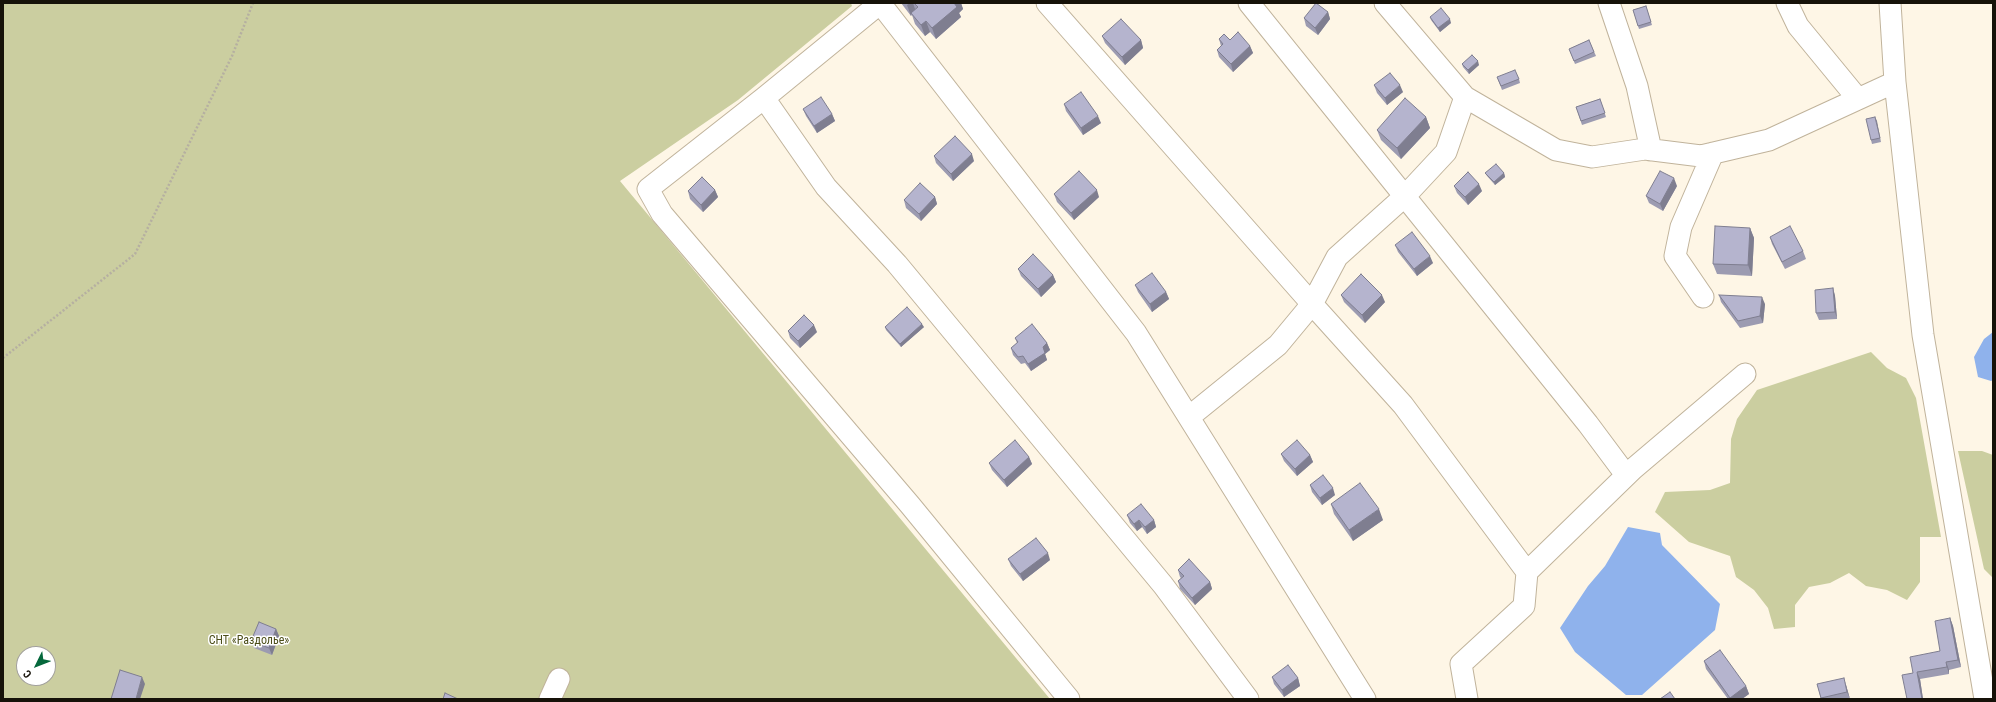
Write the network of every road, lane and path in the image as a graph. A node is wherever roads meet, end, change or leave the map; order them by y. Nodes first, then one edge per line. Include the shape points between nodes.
1 (253, 3) edge
2 (879, 3) edge
3 (1047, 3) edge
4 (1249, 3) edge
5 (1385, 3) edge
6 (1609, 3) edge
7 (1787, 3) edge
8 (1890, 3) edge
9 (1895, 82) junction
10 (1465, 97) junction
11 (764, 98) junction
12 (1858, 99) junction
13 (1651, 150) junction
14 (1713, 153) junction
15 (1405, 196) junction
16 (1703, 298) dead end
17 (1312, 304) junction
18 (3, 358) edge
19 (1745, 374) dead end
20 (1189, 417) junction
21 (1626, 475) junction
22 (1527, 572) junction
23 (558, 679) dead end
24 (1979, 698) edge
25 (550, 699) edge
26 (1069, 699) edge
27 (1248, 699) edge
28 (1365, 699) edge
29 (1467, 699) edge

1 - 18 path via 232,56 135,254
2 - 11 street
2 - 20 street via 1136,333
3 - 17 street
4 - 15 street
5 - 10 street
6 - 13 street via 1637,86
7 - 12 street via 1798,26
8 - 9 street
9 - 12 street
9 - 24 street via 1923,335
10 - 13 street via 1556,150 1592,157
10 - 15 street via 1446,152
11 - 26 street via 648,189 662,214 910,505
11 - 27 street via 826,187 902,270 1158,579
12 - 14 street via 1769,140
13 - 14 street via 1701,156
14 - 16 street via 1681,227 1675,256
15 - 17 street via 1337,257
15 - 21 street
17 - 20 street via 1278,345
17 - 22 street via 1403,405
19 - 21 street
20 - 28 street
21 - 22 street
22 - 29 street via 1524,606 1461,664
23 - 25 street

